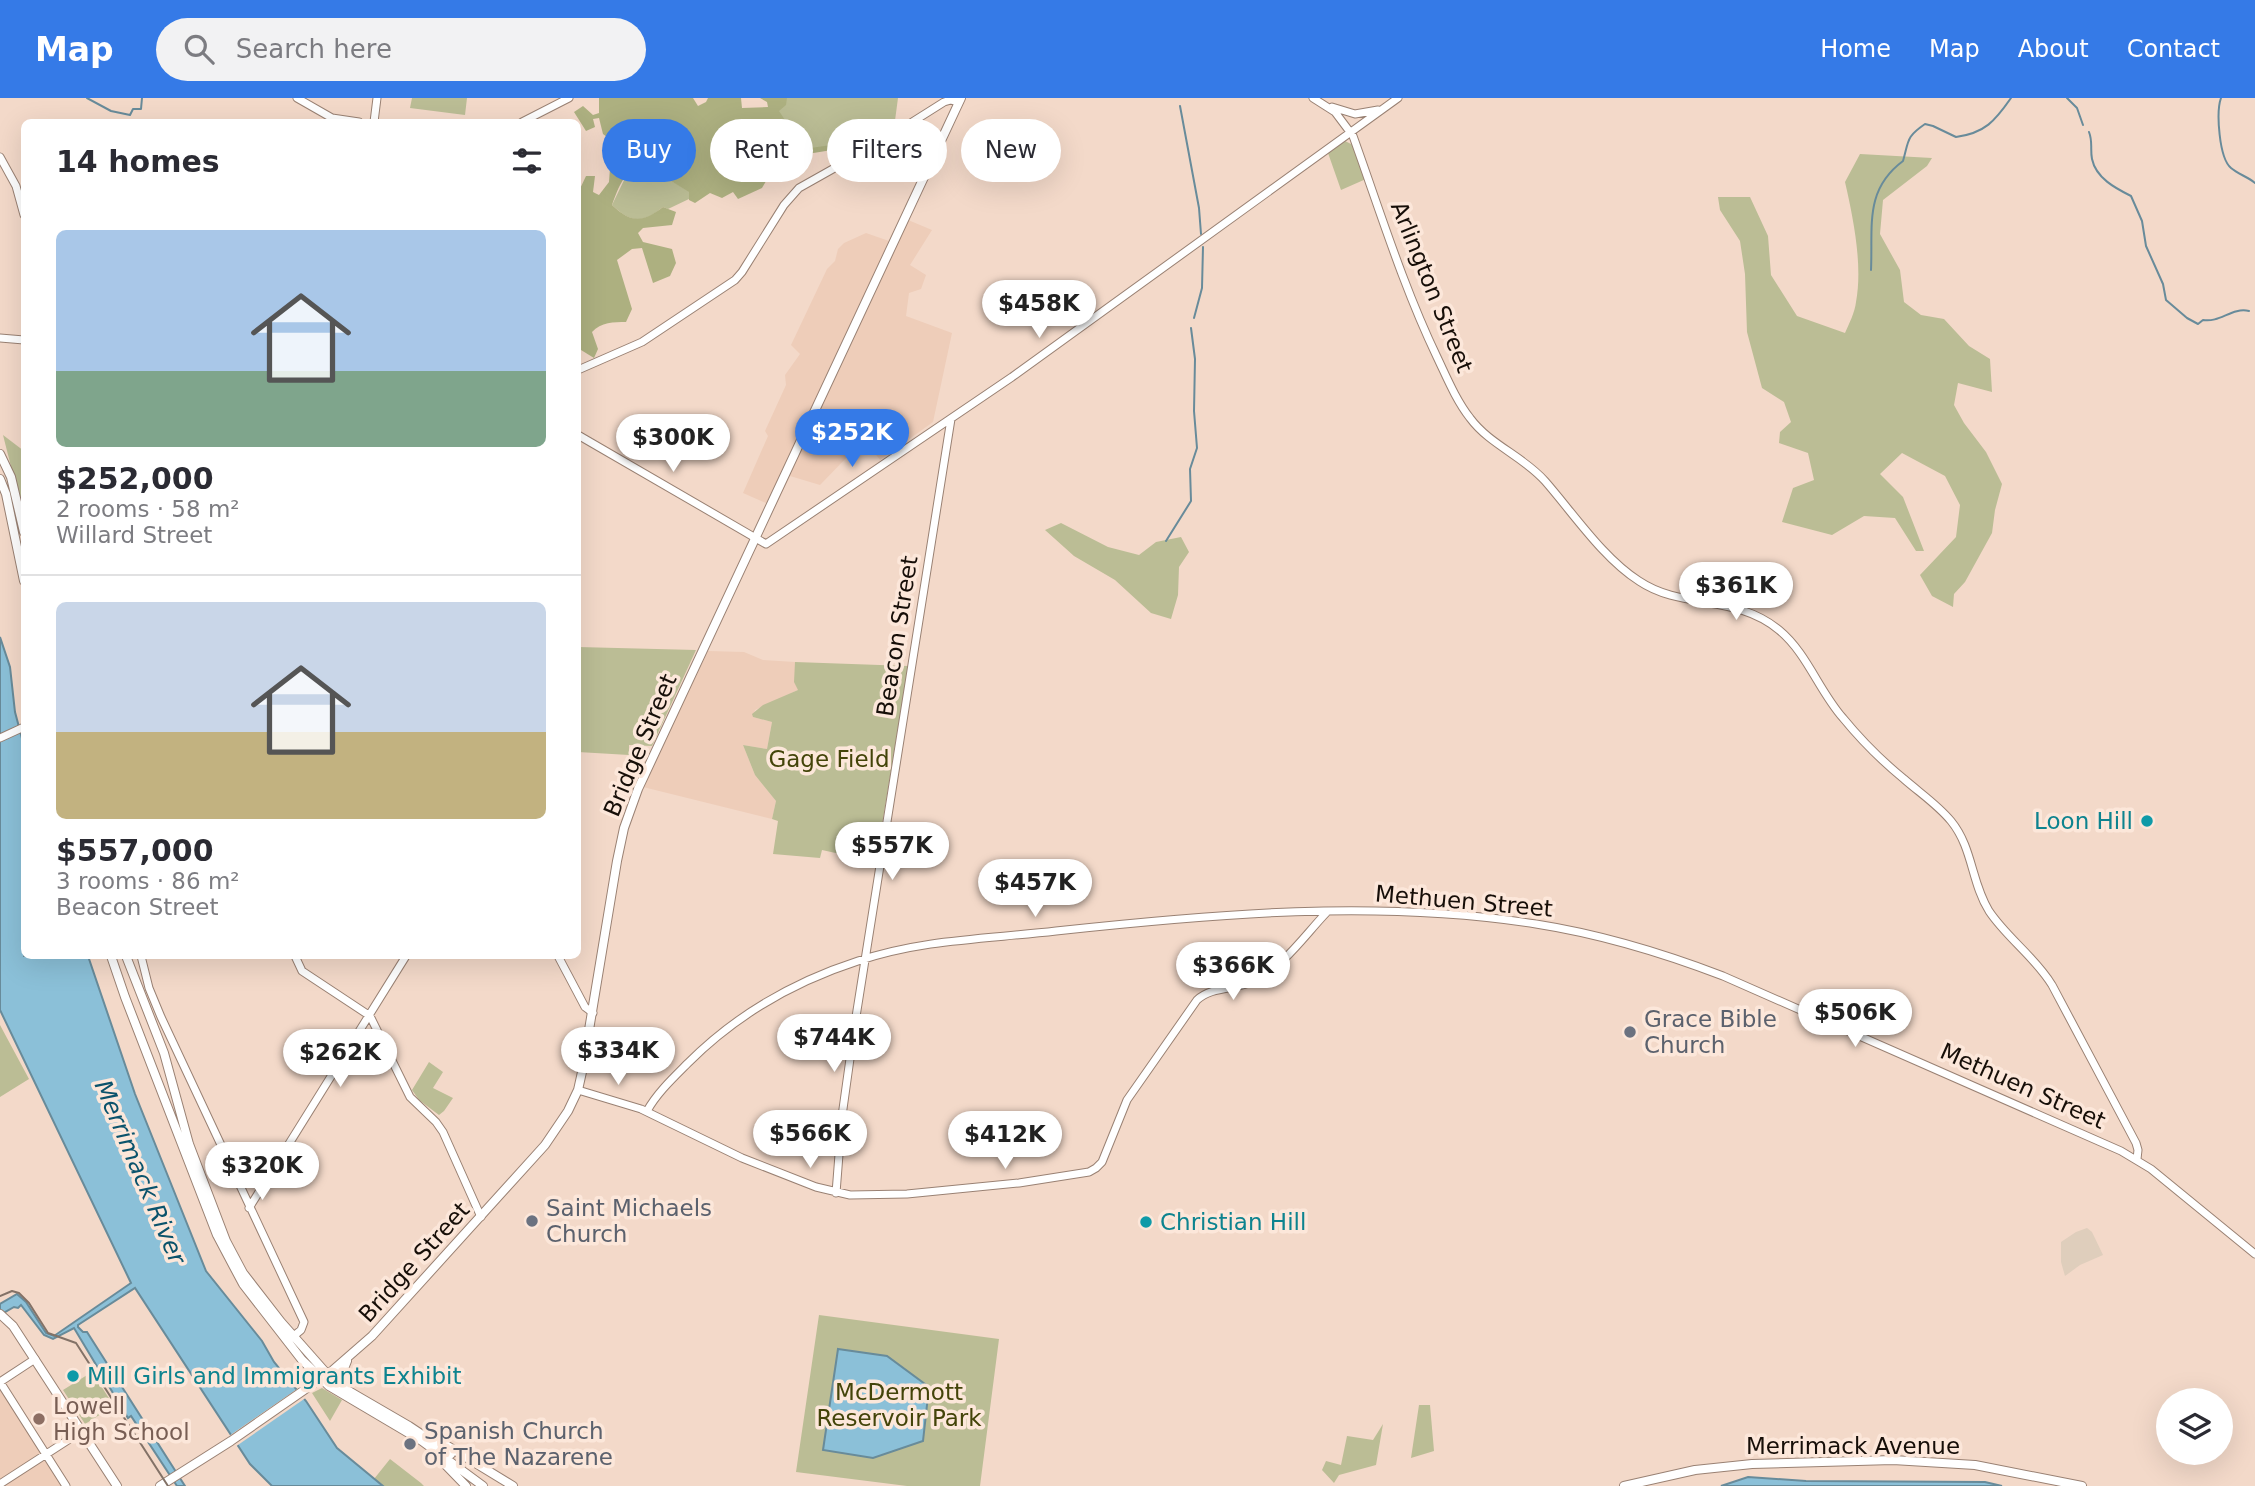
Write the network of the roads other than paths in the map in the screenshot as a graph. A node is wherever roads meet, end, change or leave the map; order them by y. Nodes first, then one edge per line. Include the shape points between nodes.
1 (298, 98) edge
2 (377, 98) edge
3 (569, 98) edge
4 (1313, 98) edge
5 (1398, 98) edge
6 (960, 100) edge
7 (1328, 106) junction
8 (1382, 109) junction
9 (332, 119) edge
10 (374, 119) edge
11 (528, 119) edge
12 (1350, 132) junction
13 (0, 157) edge
14 (21, 204) edge
15 (0, 338) edge
16 (21, 340) edge
17 (581, 369) edge
18 (951, 419) junction
19 (581, 437) edge
20 (0, 454) edge
21 (0, 479) edge
22 (21, 520) edge
23 (754, 538) junction
24 (21, 566) edge
25 (21, 728) edge
26 (0, 738) edge
27 (1327, 912) junction
28 (865, 958) junction
29 (112, 959) edge
30 (127, 959) edge
31 (142, 959) edge
32 (296, 959) edge
33 (404, 959) edge
34 (560, 959) edge
35 (140, 992) junction
36 (125, 999) junction
37 (593, 1013) junction
38 (369, 1016) junction
39 (157, 1037) junction
40 (144, 1043) junction
41 (578, 1090) junction
42 (647, 1111) junction
43 (2133, 1138) junction
44 (2129, 1155) junction
45 (2137, 1160) junction
46 (836, 1193) junction
47 (250, 1208) junction
48 (481, 1217) junction
49 (2255, 1254) edge
50 (2, 1315) edge
51 (290, 1339) junction
52 (349, 1358) junction
53 (35, 1359) junction
54 (324, 1376) junction
55 (0, 1382) edge
56 (347, 1391) junction
57 (409, 1426) junction
58 (82, 1431) junction
59 (422, 1441) junction
60 (46, 1455) junction
61 (0, 1484) edge
62 (66, 1486) edge
63 (117, 1486) edge
64 (160, 1486) edge
65 (466, 1486) edge
66 (483, 1486) edge
67 (492, 1486) edge
68 (513, 1486) edge
69 (1624, 1486) edge
70 (2082, 1486) edge

1 - 9 street
2 - 10 street
3 - 11 street
4 - 7 street, Arlington Street
5 - 8 street
6 - 17 street via 944,102 799,188 734,280 642,342
6 - 23 main road, Bridge Street
7 - 8 street via 1355,114
7 - 12 street, Arlington Street
8 - 12 street
12 - 18 street
12 - 43 street, Arlington Street via 1417,313 1473,422 1542,478 1636,580 1672,595 1746,610 1793,644 1842,717 1959,831 1988,909 2049,979
13 - 14 street
15 - 16 street
18 - 23 street via 766,544
18 - 28 street, Beacon Street
19 - 23 street
20 - 22 main road
21 - 24 main road
23 - 37 main road, Bridge Street via 624,828
25 - 26 street
27 - 28 street, Methuen Street via 1245,914 932,942
27 - 44 street, Methuen Street via 1414,912 1535,924 1677,958
27 - 46 street via 1271,970 1249,983 1199,998 1127,1100 1094,1170 906,1194
28 - 42 street, Methuen Street via 790,988 741,1017 694,1056
28 - 46 street, Beacon Street
29 - 36 main road
30 - 35 main road
31 - 47 street via 161,1017
32 - 38 street via 302,971
33 - 38 street
34 - 37 street via 585,1007
35 - 36 main road via 131,989
35 - 39 main road
36 - 40 main road
37 - 41 main road, Bridge Street
38 - 47 street
38 - 48 street via 410,1097 443,1132
39 - 40 main road
39 - 51 main road via 189,1144 229,1248
40 - 51 main road via 225,1254 243,1284
41 - 42 street
41 - 48 main road, Bridge Street via 545,1144
42 - 46 street via 742,1158
43 - 44 street
43 - 45 street, Arlington Street
44 - 45 street, Methuen Street
45 - 49 street, Methuen Street
47 - 51 street via 304,1322
48 - 52 main road, Bridge Street
50 - 53 main road
51 - 54 main road
52 - 54 main road, Bridge Street
52 - 56 main road via 341,1378
53 - 55 street
53 - 58 main road
54 - 56 main road
54 - 59 main road via 348,1399
54 - 64 main road, Bridge Street
55 - 60 street
56 - 57 main road
57 - 67 main road
57 - 68 main road
58 - 60 street
58 - 63 main road
59 - 65 main road
59 - 66 main road
60 - 61 street
60 - 62 street
69 - 70 main road, Merrimack Avenue via 1752,1464 1893,1461 1975,1465

